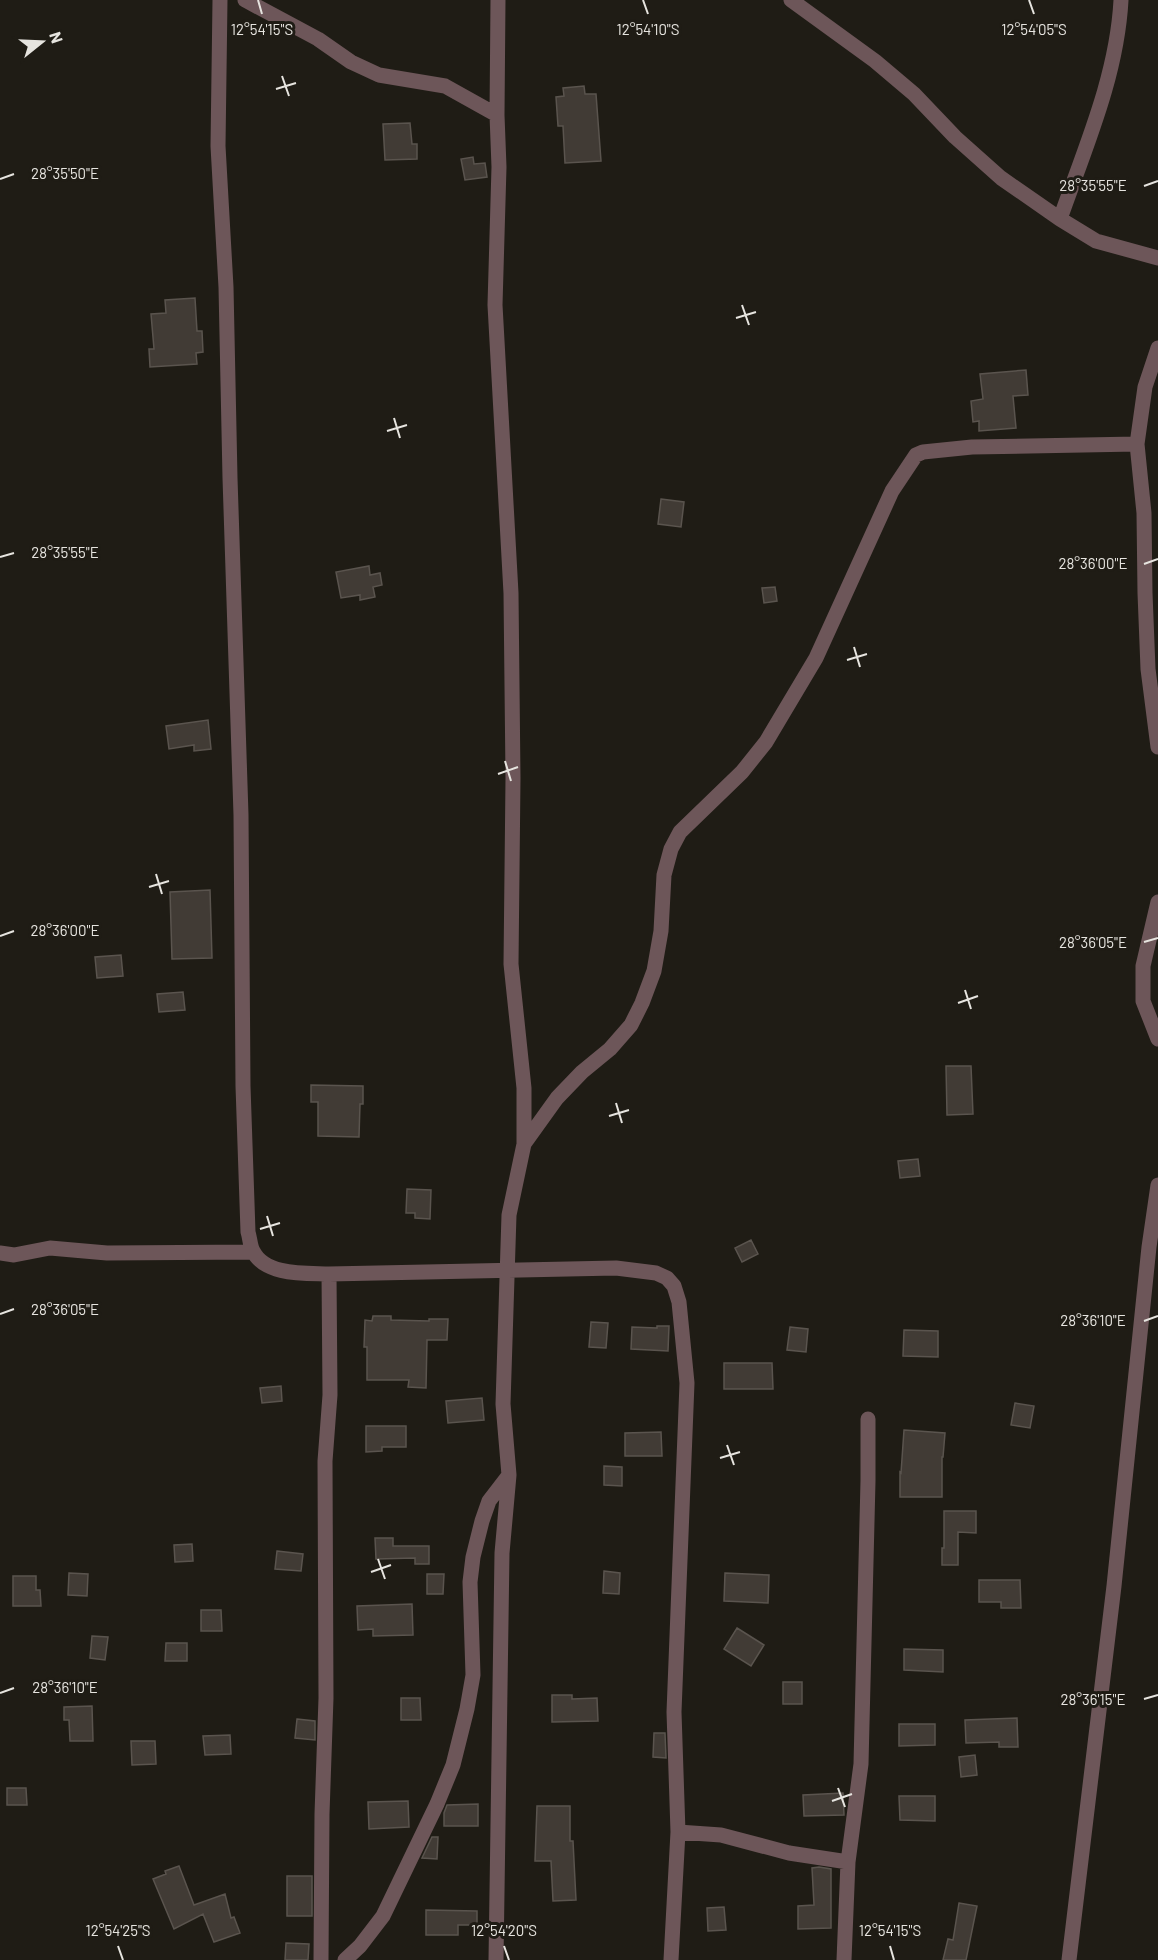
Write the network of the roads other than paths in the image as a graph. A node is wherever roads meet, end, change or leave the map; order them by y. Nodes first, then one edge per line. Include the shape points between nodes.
1 (220, 0) edge
2 (245, 0) edge
3 (498, 0) edge
4 (791, 0) edge
5 (1121, 0) edge
6 (497, 115) junction
7 (1060, 219) junction
8 (1158, 258) edge
9 (1158, 348) edge
10 (1137, 444) junction
11 (1158, 747) edge
12 (1158, 902) edge
13 (1158, 1039) edge
14 (524, 1144) junction
15 (1158, 1185) edge
16 (253, 1252) junction
17 (0, 1253) edge
18 (508, 1271) junction
19 (329, 1274) junction
20 (867, 1419) dead end
21 (509, 1475) junction
22 (678, 1832) junction
23 (848, 1862) junction
24 (321, 1960) edge
25 (345, 1960) edge
26 (496, 1960) edge
27 (671, 1960) edge
28 (844, 1960) edge
29 (1069, 1960) edge

1 - 16 street via 219,146 241,816 243,1086 248,1232
2 - 6 street via 379,75 445,86
3 - 6 street
4 - 7 street via 875,61 986,164
5 - 7 street via 1112,66
6 - 14 street via 495,305 511,593 511,964 524,1088
7 - 8 street via 1096,241
9 - 10 street via 1145,387
10 - 11 street via 1144,513 1148,669
10 - 14 street via 972,447 916,455 892,491 816,658 766,742 742,772 680,832 671,849 664,875 654,971 631,1025 557,1098
12 - 13 street via 1143,966 1143,1001
14 - 18 street via 509,1215
15 - 29 street
16 - 17 street via 50,1248 14,1255
16 - 19 street via 265,1263 286,1272
18 - 19 street
18 - 21 street via 503,1404
18 - 22 street via 616,1268 656,1273 674,1286 679,1302 687,1383 674,1712
19 - 24 street
20 - 23 street via 861,1764
21 - 25 street via 489,1501 473,1557 473,1675 453,1765 383,1916
21 - 26 street via 502,1553
22 - 23 street via 721,1835 789,1853
22 - 27 street
23 - 28 street

